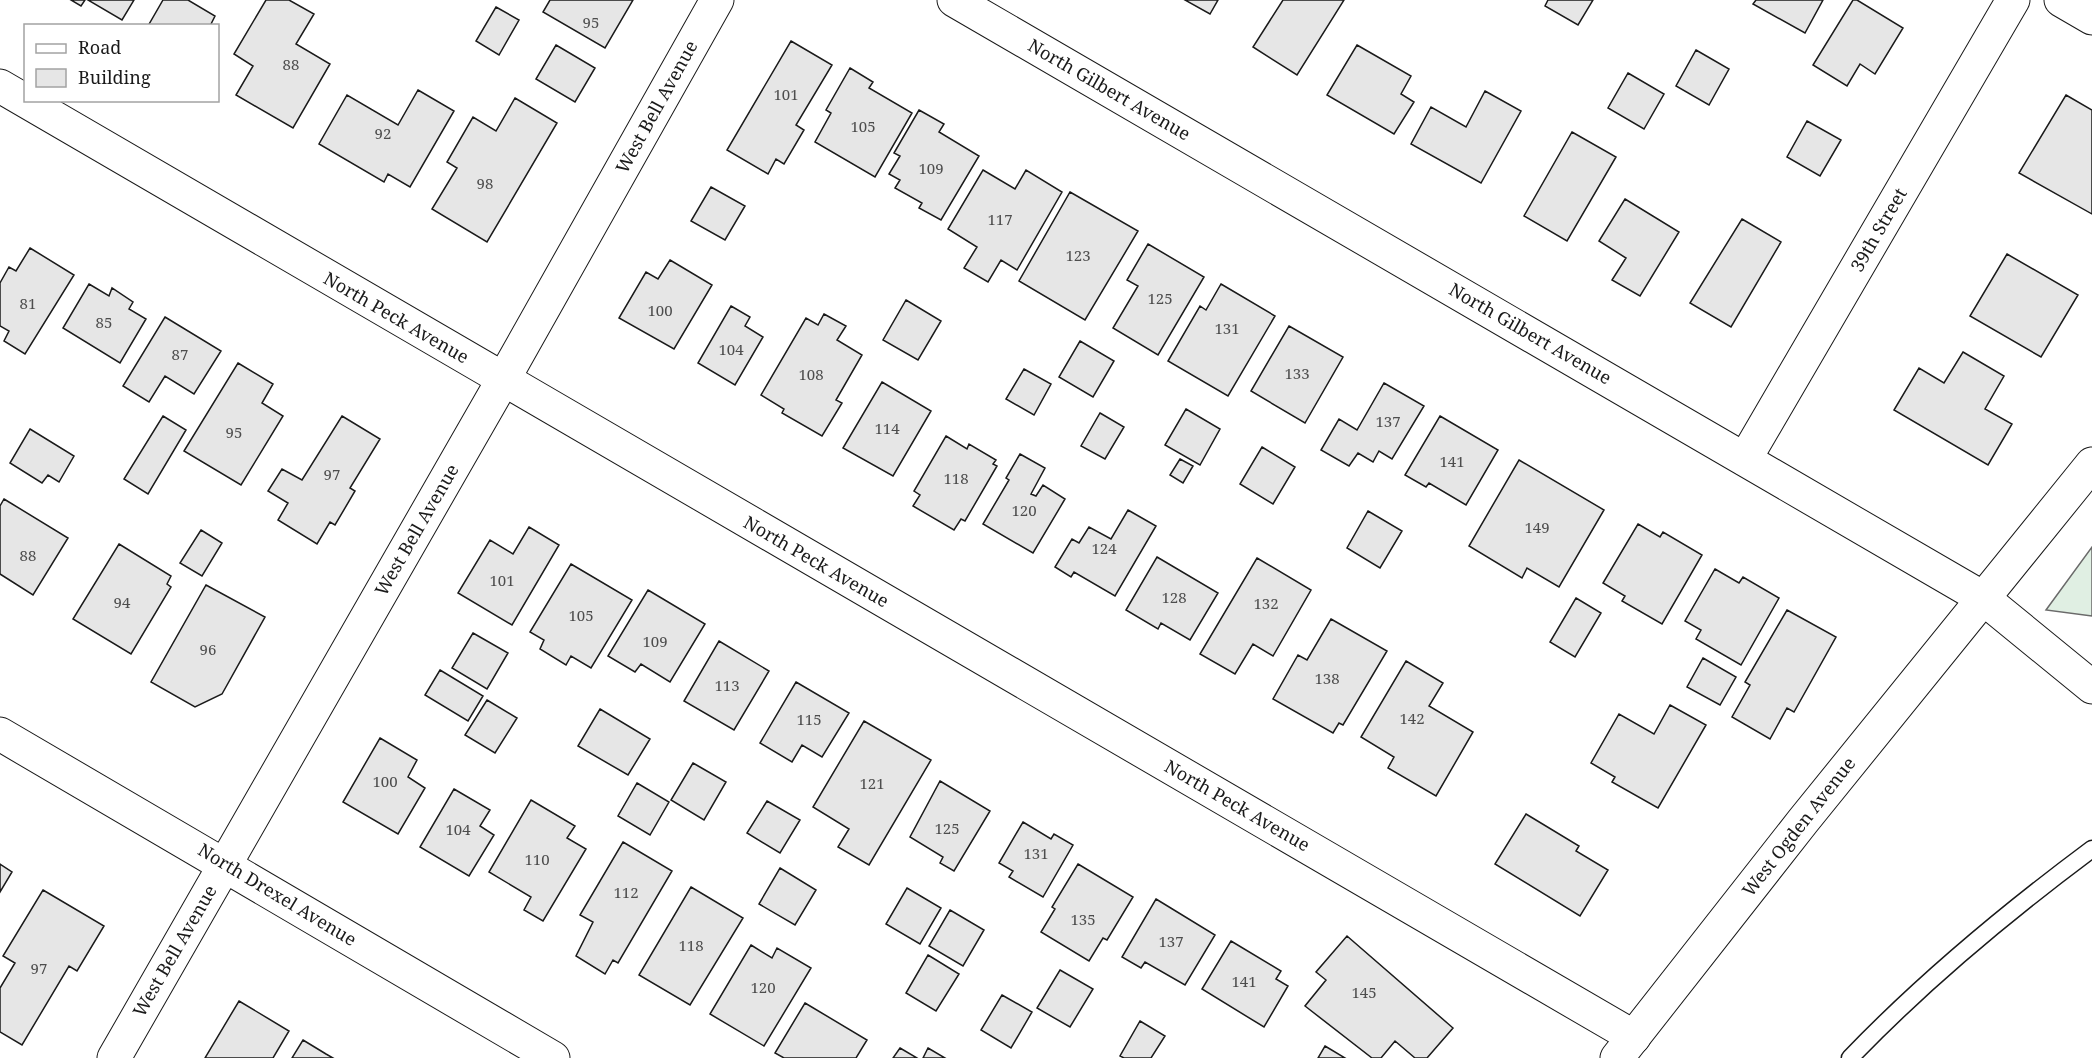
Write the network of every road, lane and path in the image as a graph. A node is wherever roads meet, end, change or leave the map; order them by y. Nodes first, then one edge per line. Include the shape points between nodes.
1 (717, 0) edge
2 (954, 0) edge
3 (2013, 0) edge
4 (2061, 0) edge
5 (2092, 18) edge
6 (0, 86) edge
7 (24, 100) edge
8 (27, 102) edge
9 (503, 380) junction
10 (1745, 459) junction
11 (2092, 464) edge
12 (1983, 597) junction
13 (2092, 687) edge
14 (0, 734) edge
15 (2092, 849) edge
16 (225, 864) junction
17 (1625, 1047) edge
18 (114, 1058) edge
19 (553, 1058) edge
20 (1850, 1058) edge

1 - 9 street, West Bell Avenue
2 - 10 street, North Gilbert Avenue
3 - 10 street, 39th Street
4 - 5 street
6 - 7 street, North Peck Avenue
8 - 9 street, North Peck Avenue
9 - 16 street, West Bell Avenue
9 - 17 street, North Peck Avenue
10 - 12 street, North Gilbert Avenue
11 - 12 street, West Ogden Avenue
12 - 13 street, North Gilbert Avenue
12 - 17 street, West Ogden Avenue
14 - 16 street, North Drexel Avenue
15 - 20 lane via 1921,989
16 - 18 street, West Bell Avenue
16 - 19 street, North Drexel Avenue

